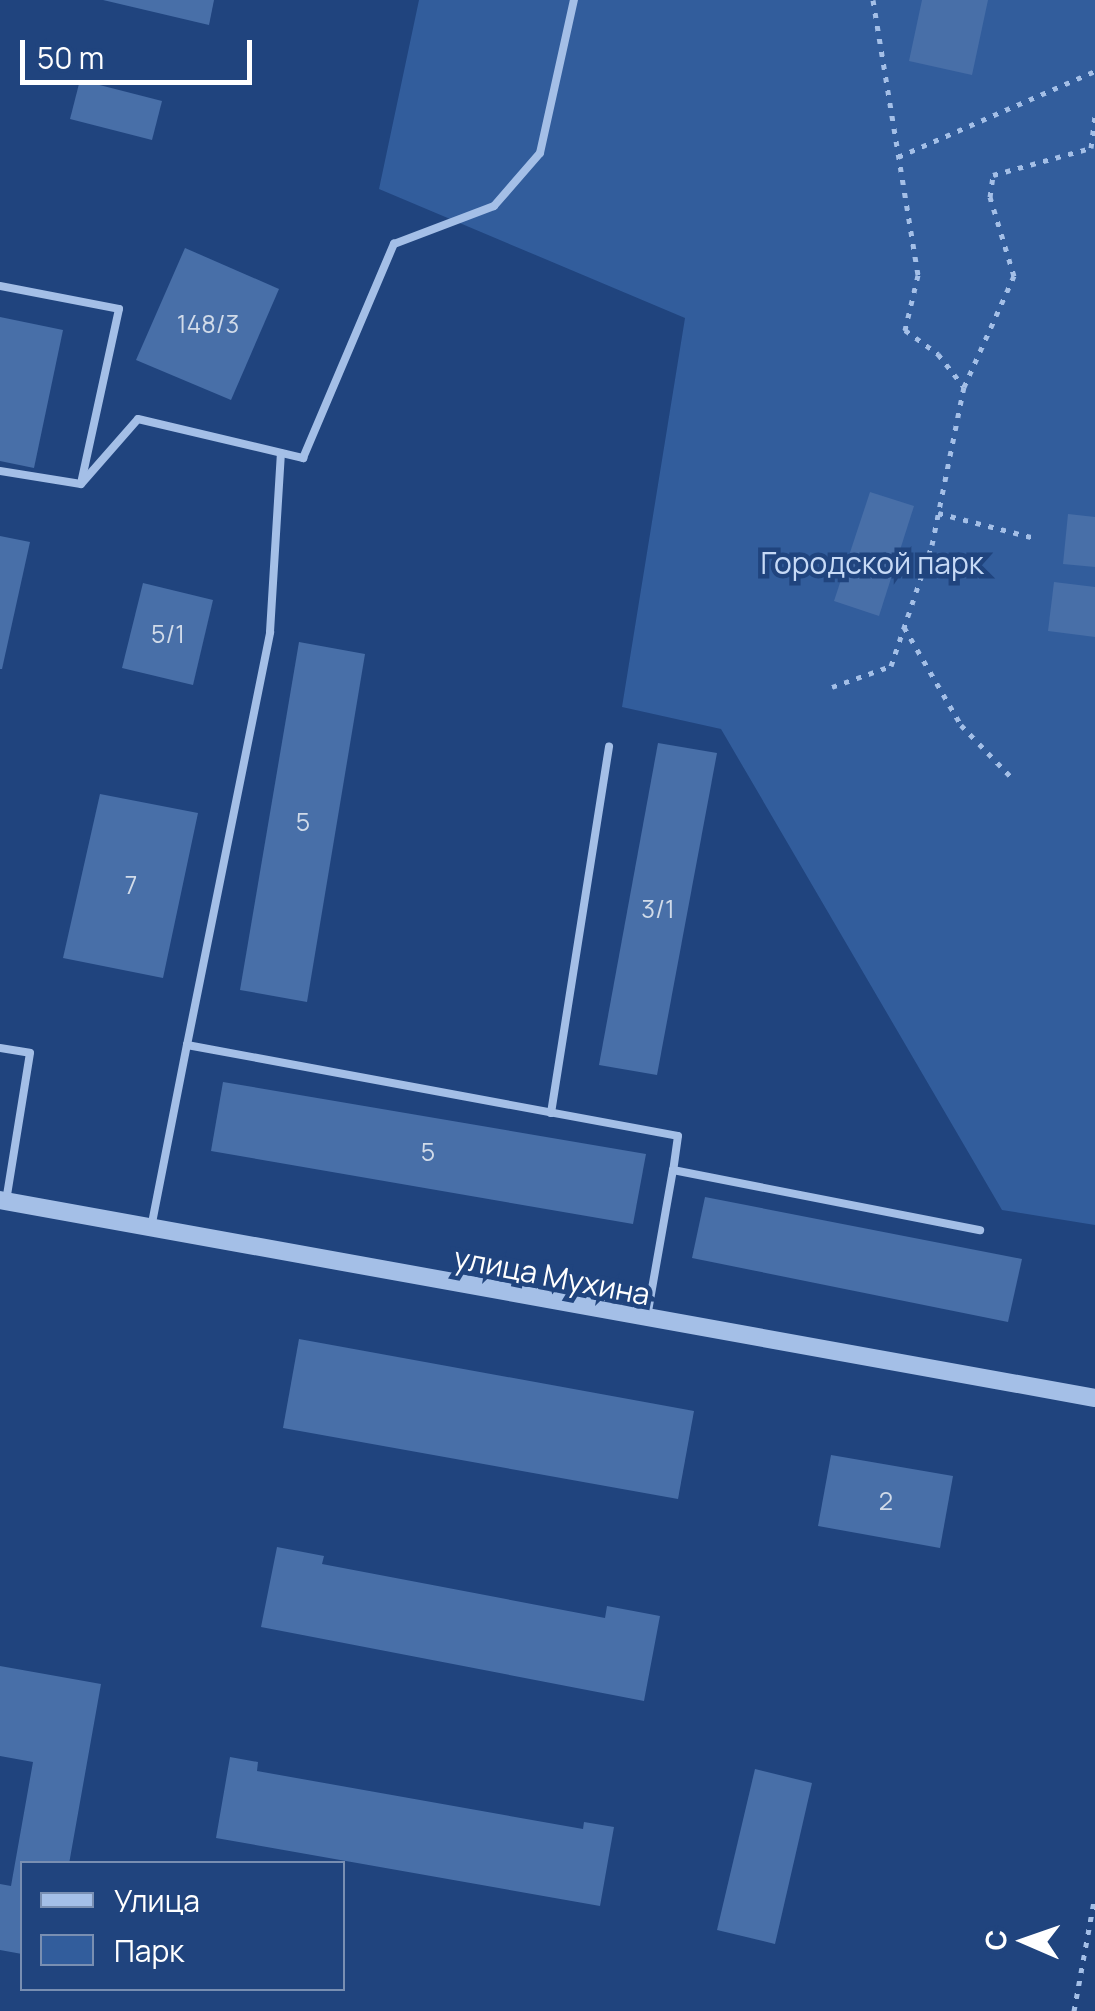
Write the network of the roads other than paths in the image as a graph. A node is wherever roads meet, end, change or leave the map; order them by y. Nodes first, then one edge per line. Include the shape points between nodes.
1 (574, 0) edge
2 (0, 286) edge
3 (281, 453) junction
4 (0, 470) edge
5 (81, 484) junction
6 (609, 746) dead end
7 (188, 1045) junction
8 (0, 1048) edge
9 (551, 1113) junction
10 (673, 1170) junction
11 (3, 1200) edge
12 (151, 1228) junction
13 (980, 1230) dead end
14 (646, 1321) junction
15 (1095, 1398) edge

1 - 3 lane via 540,153 494,206 394,244 303,458
2 - 5 lane via 118,308
3 - 5 lane via 138,419
3 - 7 lane via 270,632
4 - 5 lane
6 - 9 lane
7 - 9 lane
7 - 12 lane
8 - 11 lane via 30,1054
9 - 10 lane via 678,1136
10 - 13 lane
10 - 14 lane
11 - 12 street, улица Мухина
12 - 14 street, улица Мухина
14 - 15 street, улица Мухина

